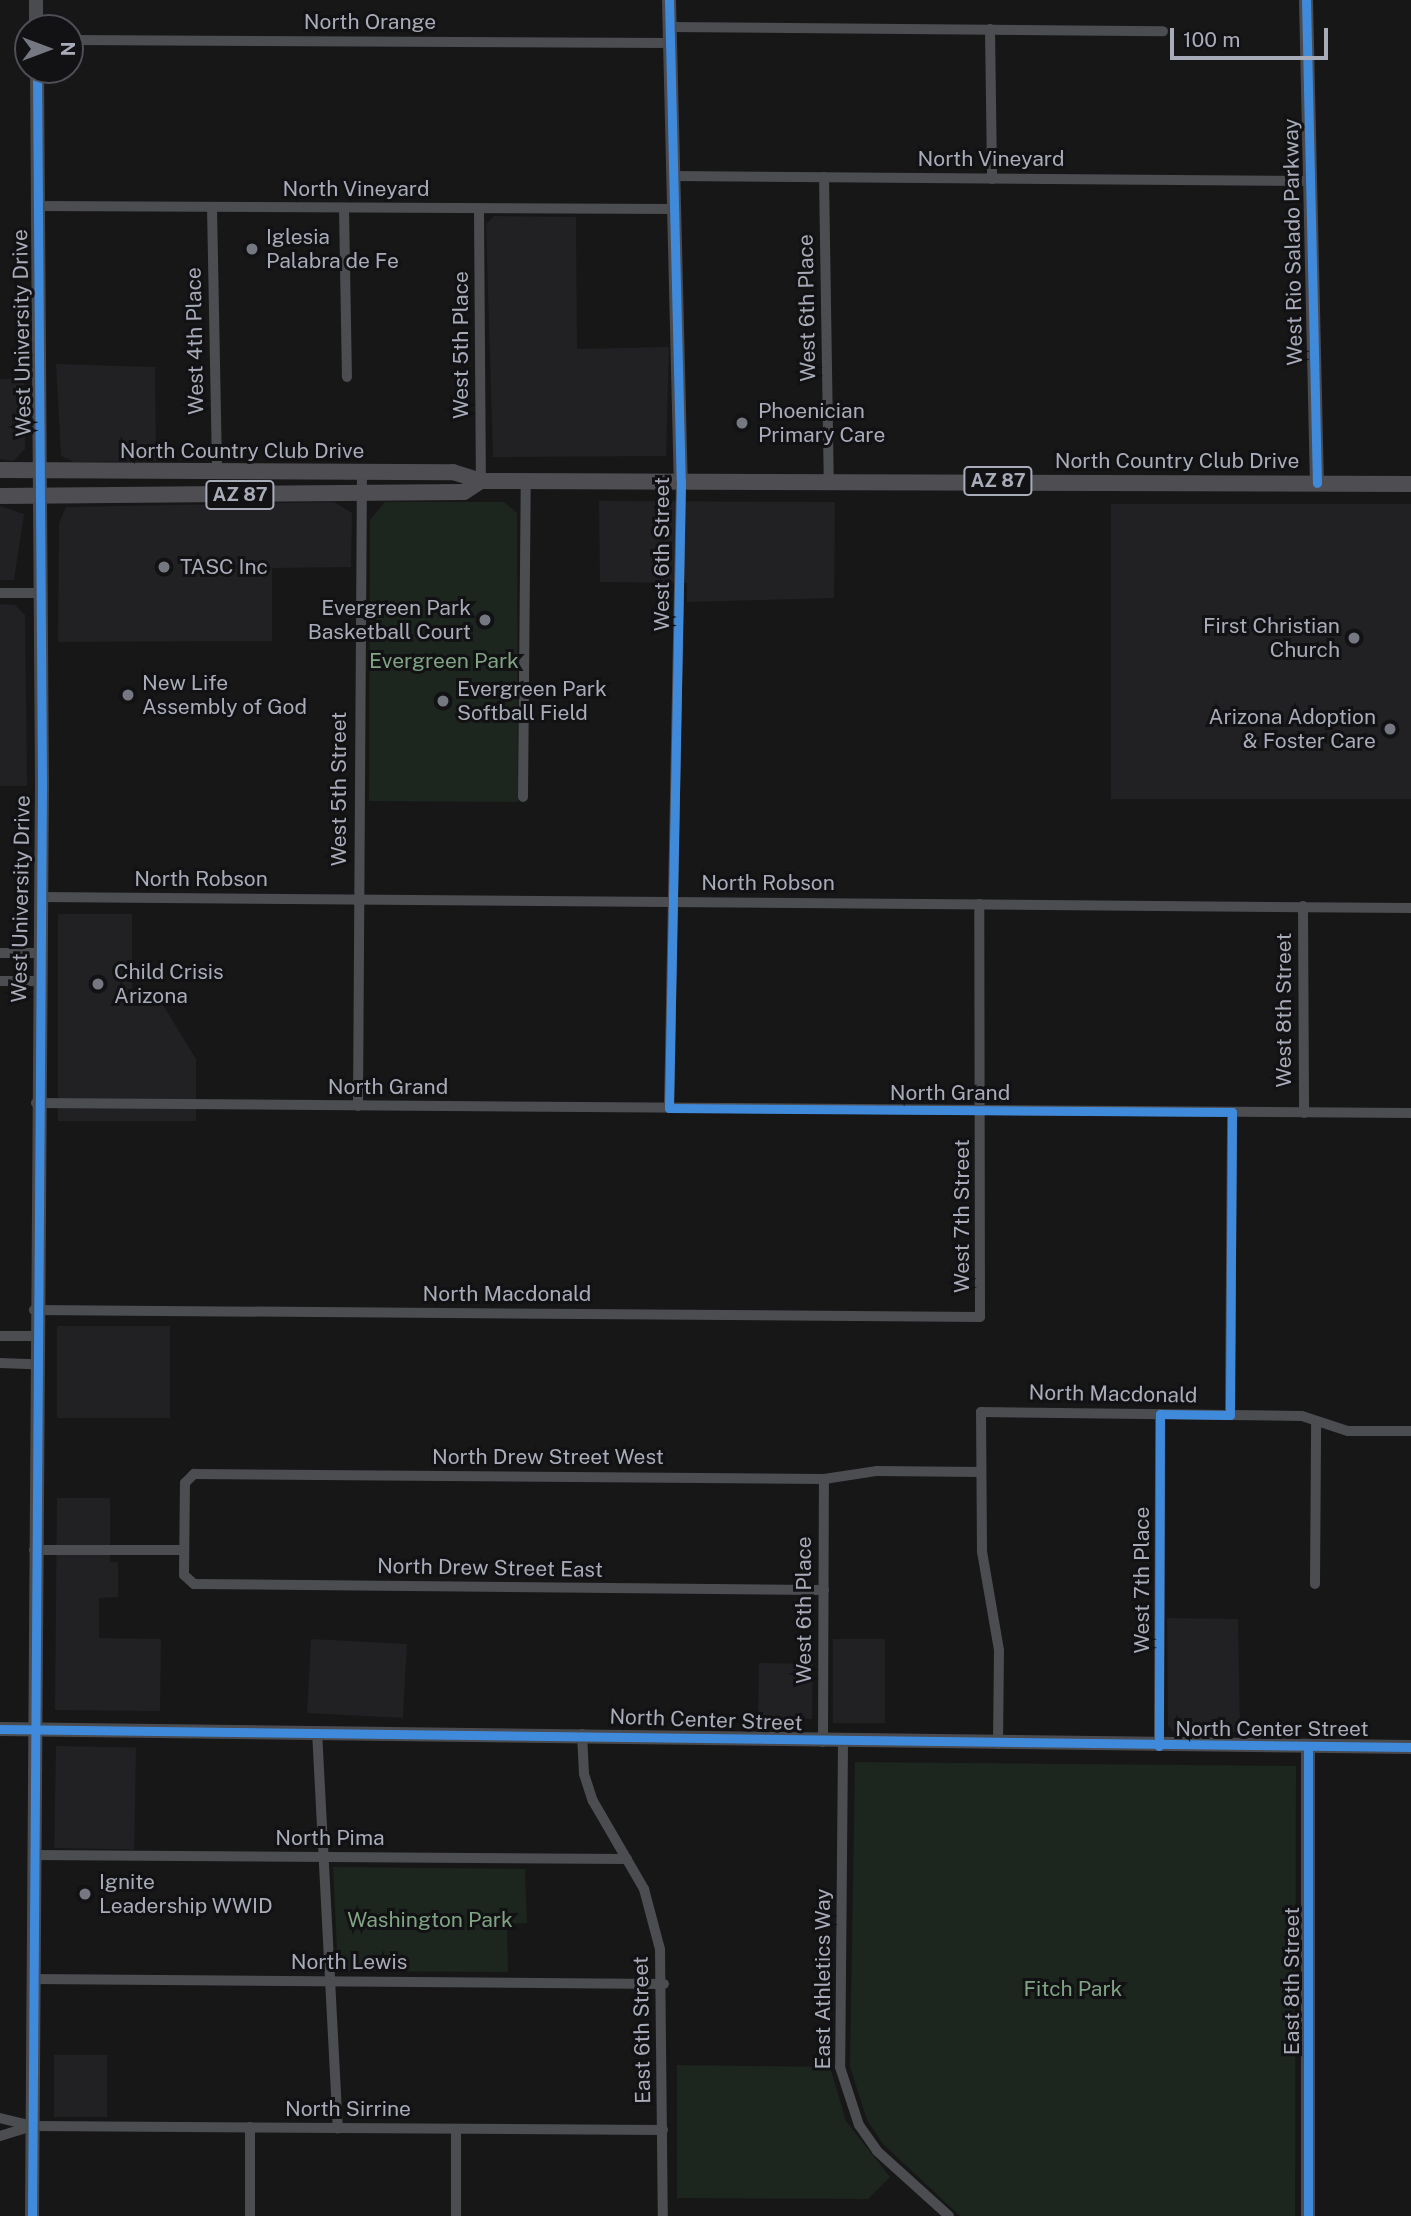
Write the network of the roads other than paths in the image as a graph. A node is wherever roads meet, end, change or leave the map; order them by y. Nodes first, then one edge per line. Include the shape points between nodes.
1 (669, 0) edge
2 (1306, 0) edge
3 (669, 27) junction
4 (990, 29) junction
5 (1163, 31) dead end
6 (84, 40) edge
7 (670, 43) junction
8 (37, 84) edge
9 (672, 176) junction
10 (824, 177) junction
11 (992, 179) junction
12 (1309, 181) junction
13 (37, 206) junction
14 (212, 208) junction
15 (344, 208) junction
16 (479, 209) junction
17 (674, 209) junction
18 (347, 377) dead end
19 (0, 470) edge
20 (41, 472) junction
21 (362, 472) junction
22 (217, 473) junction
23 (481, 481) junction
24 (526, 481) junction
25 (681, 481) junction
26 (828, 481) junction
27 (1317, 483) junction
28 (1411, 484) edge
29 (362, 493) junction
30 (0, 496) edge
31 (41, 496) junction
32 (0, 593) edge
33 (42, 593) junction
34 (523, 797) dead end
35 (40, 897) junction
36 (358, 899) junction
37 (671, 902) junction
38 (979, 904) junction
39 (1303, 906) junction
40 (1411, 908) edge
41 (0, 953) edge
42 (38, 953) junction
43 (0, 981) edge
44 (36, 981) junction
45 (36, 1103) junction
46 (358, 1106) junction
47 (669, 1108) junction
48 (980, 1110) junction
49 (1232, 1112) junction
50 (1304, 1113) junction
51 (1411, 1114) edge
52 (34, 1310) junction
53 (980, 1317) joint
54 (0, 1336) edge
55 (34, 1336) junction
56 (0, 1363) edge
57 (34, 1364) junction
58 (1160, 1415) junction
59 (1230, 1415) junction
60 (1316, 1421) junction
61 (1411, 1431) edge
62 (981, 1472) junction
63 (824, 1479) junction
64 (34, 1550) junction
65 (184, 1550) junction
66 (1315, 1584) dead end
67 (824, 1590) junction
68 (0, 1729) edge
69 (33, 1729) junction
70 (317, 1731) junction
71 (582, 1734) junction
72 (823, 1742) junction
73 (843, 1742) junction
74 (998, 1744) junction
75 (1159, 1746) junction
76 (1308, 1746) junction
77 (1411, 1747) edge
78 (33, 1855) junction
79 (323, 1857) junction
80 (626, 1859) junction
81 (33, 1979) junction
82 (330, 1981) junction
83 (664, 1984) junction
84 (0, 2118) edge
85 (33, 2126) junction
86 (250, 2127) junction
87 (338, 2128) junction
88 (456, 2129) junction
89 (663, 2130) junction
90 (0, 2136) edge
91 (32, 2216) edge
92 (250, 2216) edge
93 (456, 2216) edge
94 (663, 2216) edge
95 (949, 2216) edge
96 (1308, 2216) edge

1 - 3 main road, West 6th Street
2 - 12 main road, West Rio Salado Parkway
3 - 4 street
3 - 7 main road, West 6th Street
4 - 5 street
4 - 11 street
6 - 7 street, North Orange
7 - 9 main road, West 6th Street
8 - 13 main road, West University Drive
9 - 10 street, North Vineyard
9 - 17 main road, West 6th Street
10 - 11 street, North Vineyard
10 - 26 street, West 6th Place
11 - 12 street, North Vineyard
12 - 27 main road, West Rio Salado Parkway
13 - 14 street, North Vineyard
13 - 20 main road, West University Drive
14 - 15 street, North Vineyard
14 - 22 street, West 4th Place
15 - 16 street, North Vineyard
15 - 18 street
16 - 17 street, North Vineyard
16 - 23 street, West 5th Place
17 - 25 main road, West 6th Street
19 - 20 main road, North Country Club Drive / AZ 87
20 - 22 main road, North Country Club Drive / AZ 87
20 - 31 main road, West University Drive
21 - 22 main road, North Country Club Drive / AZ 87
21 - 23 main road, North Country Club Drive / AZ 87 via 464,472
21 - 29 street, West 5th Street
23 - 24 main road, North Country Club Drive / AZ 87
23 - 29 main road, North Country Club Drive / AZ 87 via 464,492
24 - 25 main road, North Country Club Drive / AZ 87
24 - 34 street
25 - 26 main road, North Country Club Drive / AZ 87
25 - 37 street, West 6th Street
26 - 27 main road, North Country Club Drive / AZ 87
27 - 28 main road, North Country Club Drive / AZ 87
29 - 31 main road, North Country Club Drive / AZ 87
29 - 36 street, West 5th Street
30 - 31 main road, North Country Club Drive / AZ 87
31 - 33 main road, West University Drive
32 - 33 street
33 - 35 main road, West University Drive
35 - 36 street, North Robson
35 - 42 main road, West University Drive
36 - 37 street, North Robson
36 - 46 street, West 5th Street
37 - 38 street, North Robson
37 - 47 street, West 6th Street
38 - 39 street, North Robson
38 - 48 street, West 7th Street
39 - 40 street, North Robson
39 - 50 street, West 8th Street
41 - 42 street
42 - 44 main road, West University Drive
43 - 44 street
44 - 45 main road, West University Drive
45 - 46 street, North Grand
45 - 52 main road, West University Drive
46 - 47 street, North Grand
47 - 48 street, North Grand
48 - 49 street, North Grand
48 - 53 street, West 7th Street
49 - 50 street, North Grand
49 - 59 street
50 - 51 street, North Grand
52 - 53 street, North Macdonald
52 - 55 main road, West University Drive
54 - 55 street
55 - 57 main road, West University Drive
56 - 57 street
57 - 64 main road, West University Drive
58 - 59 street, North Macdonald
58 - 62 street, North Macdonald via 981,1412
58 - 75 street, West 7th Place
59 - 60 street, North Macdonald
60 - 61 street, North Macdonald via 1348,1431
60 - 66 street
62 - 63 street, North Drew Street West via 877,1471
62 - 74 street via 982,1552 999,1650
63 - 65 street, North Drew Street West via 194,1474 185,1483
63 - 67 street, West 6th Place
64 - 65 street
64 - 69 main road, West University Drive
65 - 67 street, North Drew Street East via 184,1575 194,1584
67 - 72 street, West 6th Place
68 - 69 main road, North Center Street
69 - 70 main road, North Center Street
69 - 78 main road, West University Drive
70 - 71 main road, North Center Street
70 - 79 street
71 - 72 main road, North Center Street
71 - 80 street, East 6th Street via 583,1774
72 - 73 main road, North Center Street
73 - 74 main road, North Center Street
73 - 95 street, East Athletics Way via 839,2067 859,2125 877,2151
74 - 75 main road, North Center Street
75 - 76 main road, North Center Street
76 - 77 main road, North Center Street
76 - 96 main road, East 8th Street
78 - 79 street, North Pima
78 - 81 main road, West University Drive
79 - 80 street, North Pima
79 - 82 street
80 - 83 street, East 6th Street via 654,1920
81 - 82 street, North Lewis
81 - 85 main road, West University Drive
82 - 83 street, North Lewis
82 - 87 street
83 - 89 street, East 6th Street
84 - 85 street
85 - 86 street, North Sirrine
85 - 90 street
85 - 91 main road, West University Drive
86 - 87 street, North Sirrine
86 - 92 street
87 - 88 street, North Sirrine
88 - 89 street, North Sirrine
88 - 93 street
89 - 94 street, East 6th Street

